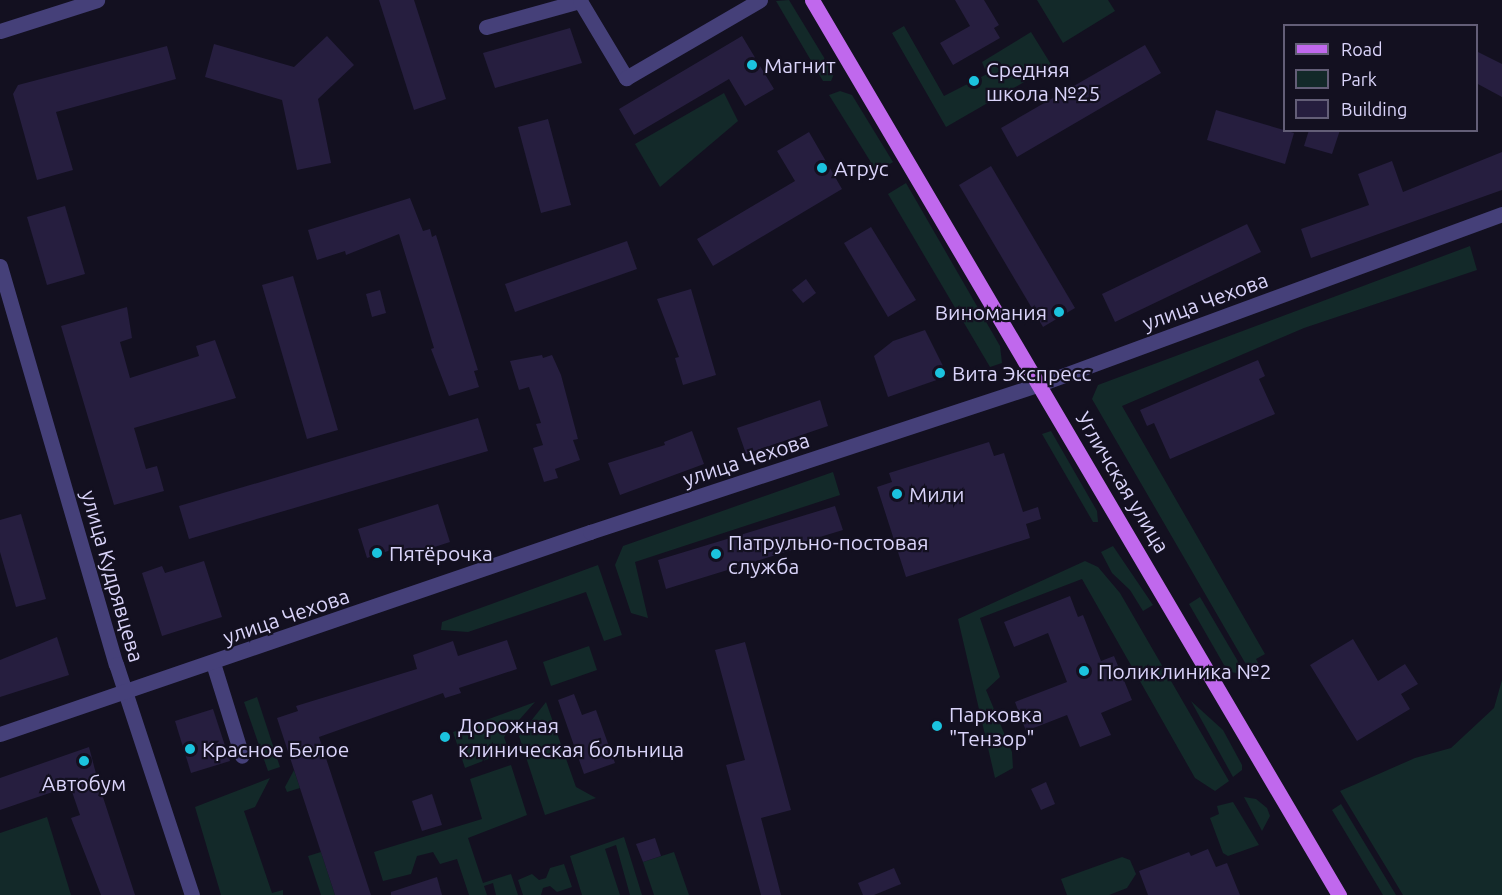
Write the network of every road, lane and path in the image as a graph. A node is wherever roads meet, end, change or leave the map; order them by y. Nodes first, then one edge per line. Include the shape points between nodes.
1 (97, 0) edge
2 (760, 0) edge
3 (812, 0) edge
4 (486, 27) dead end
5 (0, 31) edge
6 (1502, 214) edge
7 (0, 266) edge
8 (1040, 384) junction
9 (213, 663) junction
10 (125, 692) junction
11 (0, 734) edge
12 (242, 756) dead end
13 (192, 895) edge
14 (1339, 895) edge

1 - 5 street
2 - 4 street via 626,78 580,1
3 - 8 main road, Угличская улица
6 - 8 street, улица Чехова
7 - 10 street, улица Кудрявцева
8 - 9 street, улица Чехова via 601,528
8 - 14 main road, Угличская улица
9 - 10 street, улица Чехова
9 - 12 street
10 - 11 street, улица Чехова
10 - 13 street, улица Кудрявцева

